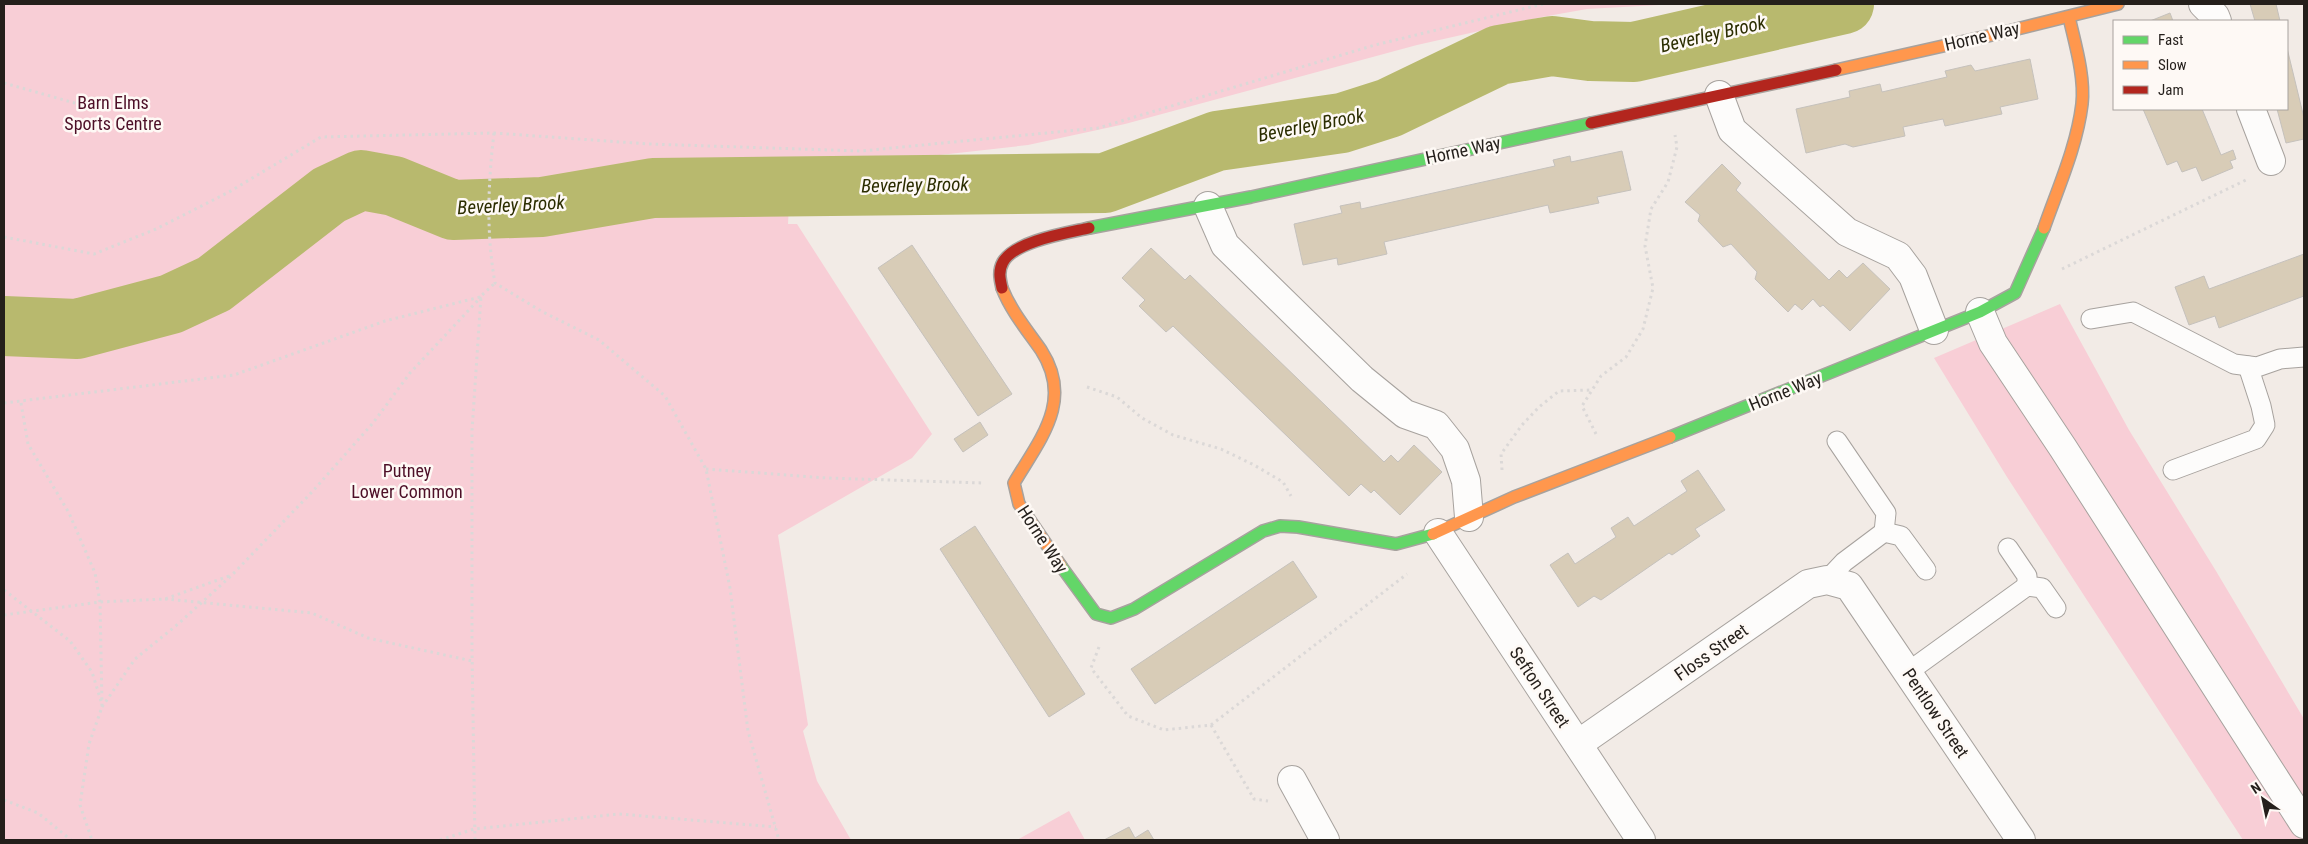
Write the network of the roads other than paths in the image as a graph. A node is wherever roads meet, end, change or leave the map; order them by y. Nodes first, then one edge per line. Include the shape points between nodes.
1 (2118, 4) edge
2 (2203, 4) edge
3 (2069, 16) junction
4 (2217, 20) edge
5 (1719, 95) junction
6 (2251, 110) edge
7 (2272, 161) road end
8 (1208, 206) junction
9 (1980, 312) junction
10 (2091, 319) dead end
11 (1934, 330) junction
12 (2304, 357) edge
13 (2248, 366) junction
14 (1837, 441) dead end
15 (2172, 470) dead end
16 (1469, 517) junction
17 (1884, 532) junction
18 (1441, 539) junction
19 (2008, 548) dead end
20 (1926, 570) dead end
21 (1838, 583) junction
22 (2027, 586) junction
23 (2056, 608) dead end
24 (1908, 672) junction
25 (1578, 744) junction
26 (1292, 780) dead end
27 (2304, 824) edge
28 (1325, 840) edge
29 (1641, 840) edge
30 (2021, 840) edge

1 - 3 street, Horne Way
2 - 4 street
3 - 5 street, Horne Way
3 - 9 street, Horne Way via 2079,62 2082,102 2072,152 2038,246 2015,293
5 - 8 street, Horne Way
5 - 11 street via 1732,130 1847,232 1898,256 1913,276
6 - 7 street
8 - 16 street via 1225,245 1362,379 1405,414 1436,425 1455,449 1466,481
8 - 18 street, Horne Way via 1028,244 1011,253 1000,266 1000,287 1048,360 1055,382 1054,405 1047,424 1014,483 1019,504 1079,592 1096,614 1111,618 1134,609 1262,531 1280,526 1396,544
9 - 11 street, Horne Way
9 - 27 street via 1993,343
10 - 13 lane via 2133,312 2234,364
11 - 16 street, Horne Way
12 - 13 lane
13 - 15 lane via 2265,425 2256,439
14 - 17 lane via 1886,513
16 - 18 street, Horne Way
17 - 20 lane via 1901,536
17 - 21 lane via 1844,562
18 - 25 street, Sefton Street
19 - 22 lane via 2027,576
21 - 24 street, Pentlow Street
21 - 25 street, Floss Street via 1808,584
22 - 23 lane via 2042,588
22 - 24 lane
24 - 30 street, Pentlow Street
25 - 29 street, Sefton Street
26 - 28 street

